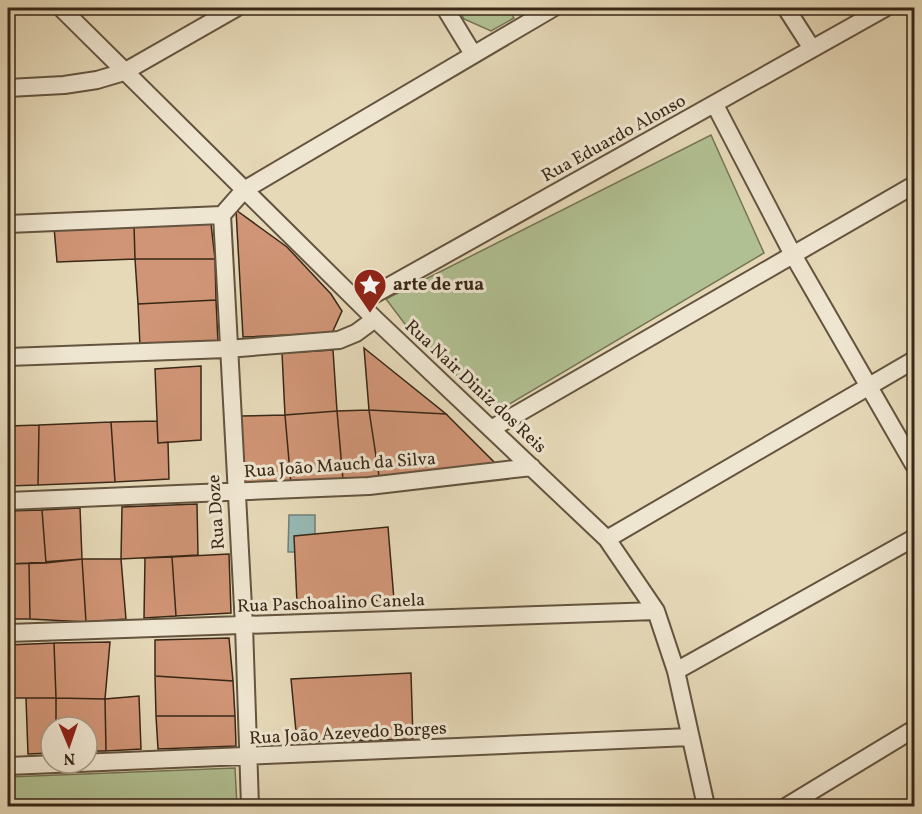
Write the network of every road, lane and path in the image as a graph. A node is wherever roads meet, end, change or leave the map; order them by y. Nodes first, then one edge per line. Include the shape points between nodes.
1 (61, 8) edge
2 (236, 8) edge
3 (445, 8) edge
4 (553, 8) edge
5 (786, 8) edge
6 (885, 8) edge
7 (812, 47) junction
8 (473, 54) junction
9 (124, 72) junction
10 (8, 88) edge
11 (715, 105) junction
12 (915, 185) edge
13 (244, 190) junction
14 (222, 215) junction
15 (8, 224) edge
16 (792, 253) junction
17 (359, 303) junction
18 (375, 319) junction
19 (227, 349) junction
20 (8, 357) edge
21 (915, 360) edge
22 (869, 386) junction
23 (491, 429) junction
24 (915, 465) edge
25 (532, 467) junction
26 (235, 493) junction
27 (8, 501) edge
28 (915, 538) edge
29 (607, 539) junction
30 (656, 611) junction
31 (244, 626) junction
32 (8, 633) edge
33 (676, 671) junction
34 (915, 729) edge
35 (690, 737) junction
36 (246, 758) junction
37 (8, 766) edge
38 (250, 807) edge
39 (706, 807) edge
40 (787, 807) edge

1 - 9 street, Rua Nair Diniz dos Reis
2 - 9 street
3 - 8 street
4 - 8 street
5 - 7 street
6 - 7 street, Rua Eduardo Alonso
7 - 11 street, Rua Eduardo Alonso
8 - 13 street
9 - 10 street via 64,85
9 - 13 street, Rua Nair Diniz dos Reis
11 - 16 street
11 - 17 street, Rua Eduardo Alonso
12 - 16 street
13 - 14 street
13 - 17 street, Rua Nair Diniz dos Reis
14 - 15 street
14 - 19 street, Rua Doze
16 - 22 street
16 - 23 street
17 - 18 street, Rua Nair Diniz dos Reis
18 - 19 street via 339,340
18 - 23 street, Rua Nair Diniz dos Reis
19 - 20 street
19 - 26 street, Rua Doze
21 - 22 street
22 - 24 street
22 - 29 street
23 - 25 street, Rua Nair Diniz dos Reis
25 - 26 street, Rua João Mauch da Silva via 369,486
25 - 29 street, Rua Nair Diniz dos Reis
26 - 27 street, Rua João Mauch da Silva
26 - 31 street, Rua Doze
28 - 33 street
29 - 30 street, Rua Nair Diniz dos Reis
30 - 31 street, Rua Paschoalino Canela
30 - 33 street, Rua Nair Diniz dos Reis
31 - 32 street, Rua Paschoalino Canela
31 - 36 street, Rua Doze
33 - 35 street, Rua Nair Diniz dos Reis
34 - 40 street
35 - 36 street, Rua João Azevedo Borges
35 - 39 street, Rua Nair Diniz dos Reis
36 - 37 street, Rua João Azevedo Borges
36 - 38 street, Rua Doze

